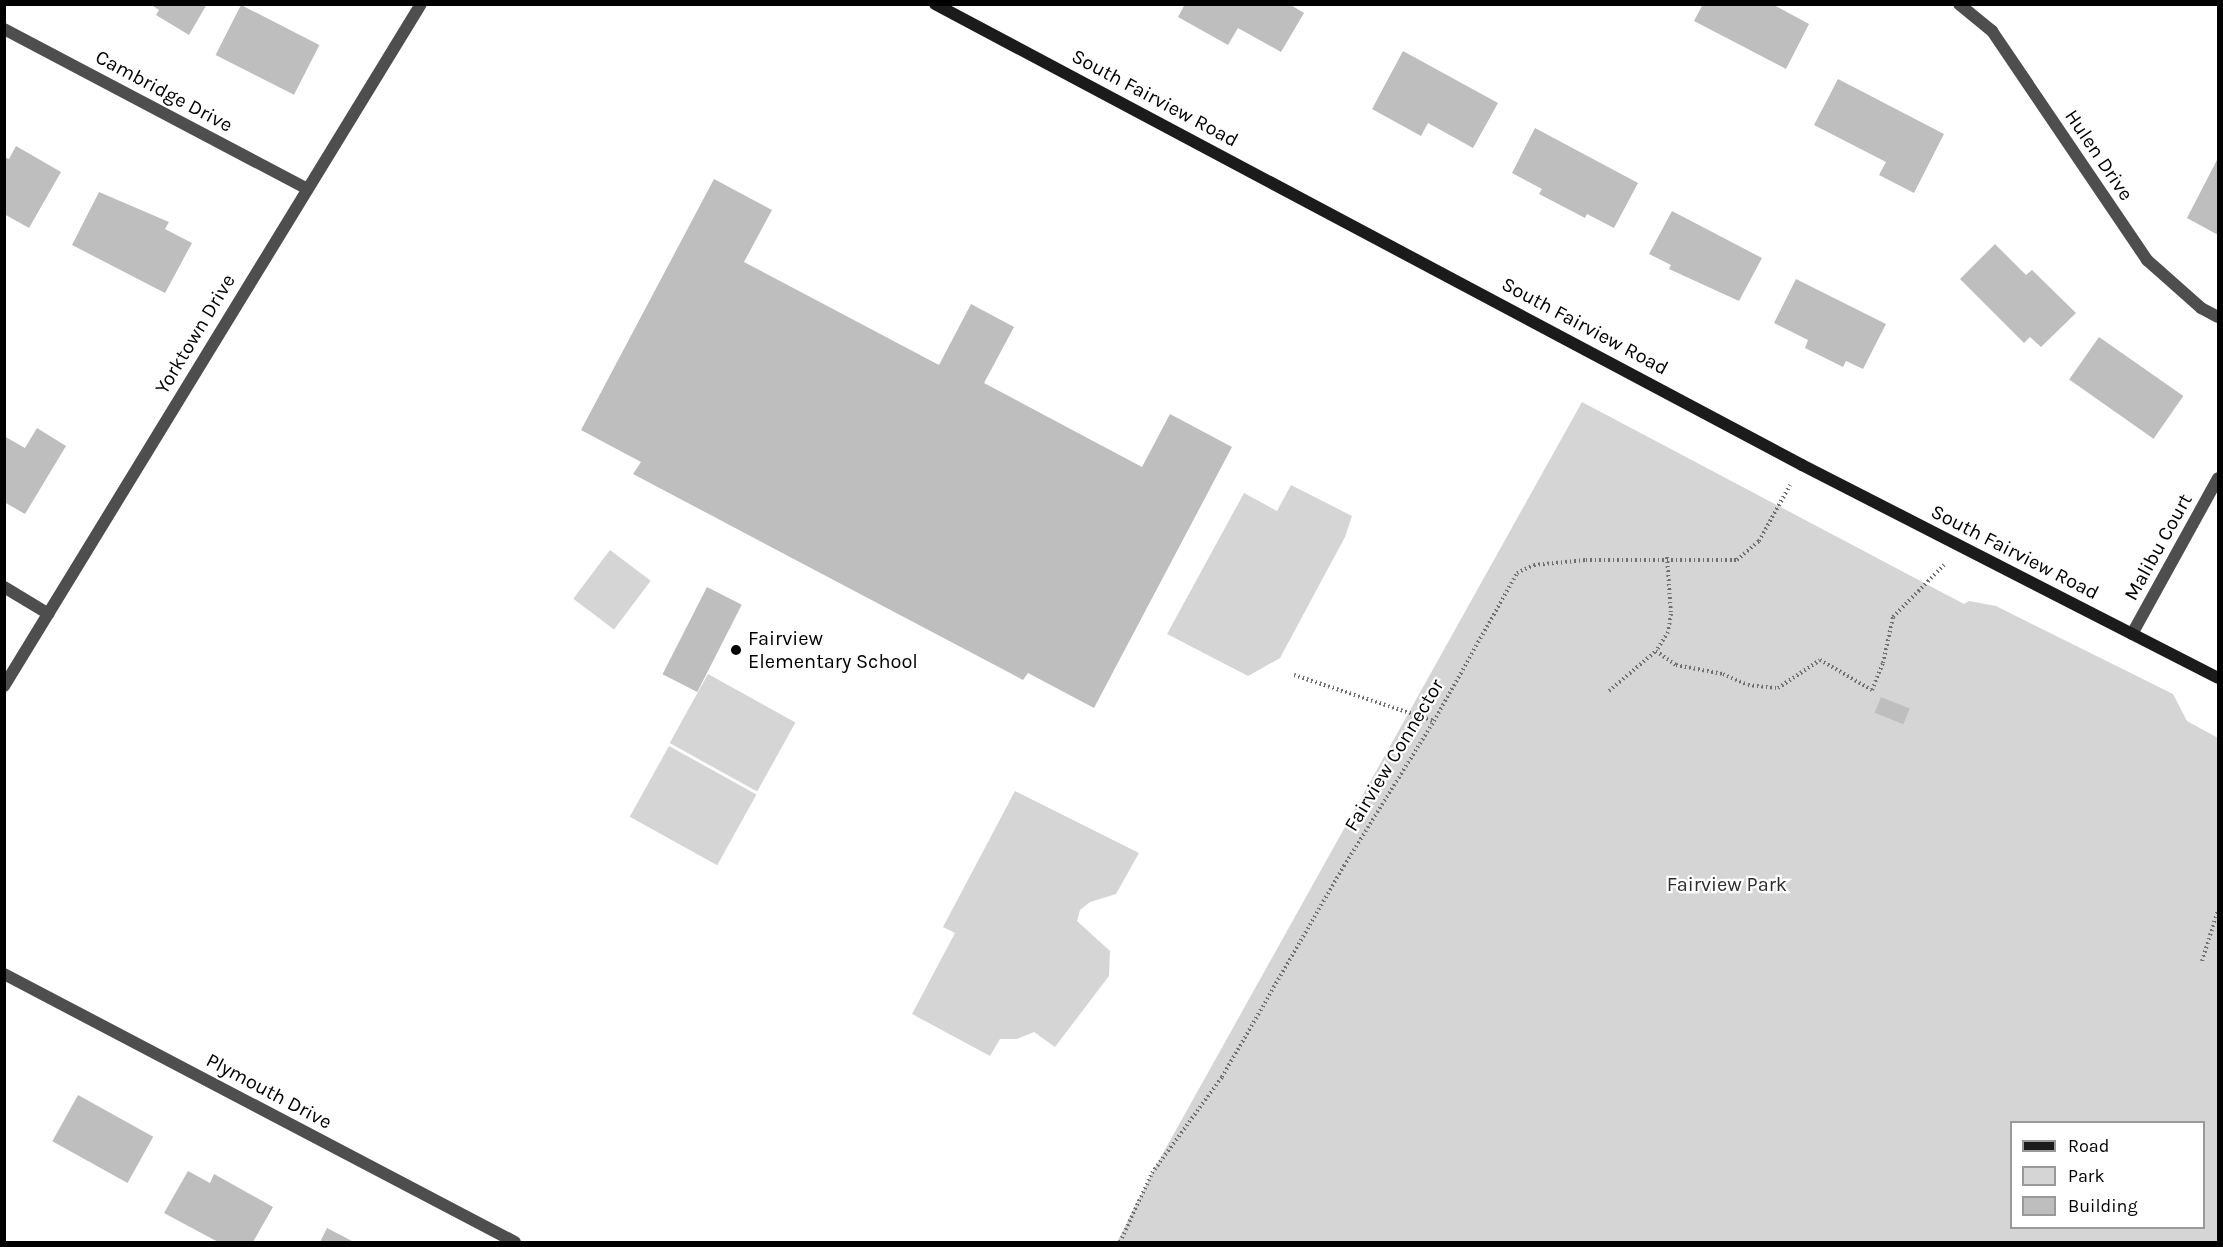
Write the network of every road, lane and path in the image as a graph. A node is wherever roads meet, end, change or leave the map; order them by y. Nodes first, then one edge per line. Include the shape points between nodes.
1 (421, 4) edge
2 (935, 4) edge
3 (1959, 4) edge
4 (4, 29) edge
5 (306, 188) junction
6 (2218, 317) edge
7 (1802, 465) junction
8 (2218, 478) edge
9 (1962, 547) junction
10 (1667, 557) junction
11 (4, 587) edge
12 (49, 614) junction
13 (2132, 634) junction
14 (1656, 651) junction
15 (1294, 675) dead end
16 (2218, 678) edge
17 (4, 686) edge
18 (1609, 691) dead end
19 (1434, 721) junction
20 (2218, 910) edge
21 (2202, 961) dead end
22 (4, 974) edge
23 (515, 1242) edge
24 (1120, 1242) edge

1 - 5 street, Yorktown Drive
2 - 7 street, South Fairview Road
3 - 6 street, Hulen Drive via 1992,31 2147,261
4 - 5 street, Cambridge Drive
5 - 12 street, Yorktown Drive
7 - 9 street, South Fairview Road
7 - 10 path, Fairview Connector via 1759,540 1737,560
8 - 13 street, Malibu Court
9 - 13 street, South Fairview Road
9 - 14 path via 1893,617 1883,663 1872,690 1820,660 1778,688 1748,685 1723,674 1676,665
10 - 14 path via 1671,614 1668,632
10 - 19 path, Fairview Connector via 1534,565 1517,573
11 - 12 street
12 - 17 street, Yorktown Drive
13 - 16 street, South Fairview Road
14 - 18 path
15 - 19 path
19 - 24 path, Fairview Connector via 1344,866 1222,1077 1152,1173
20 - 21 path
22 - 23 street, Plymouth Drive

